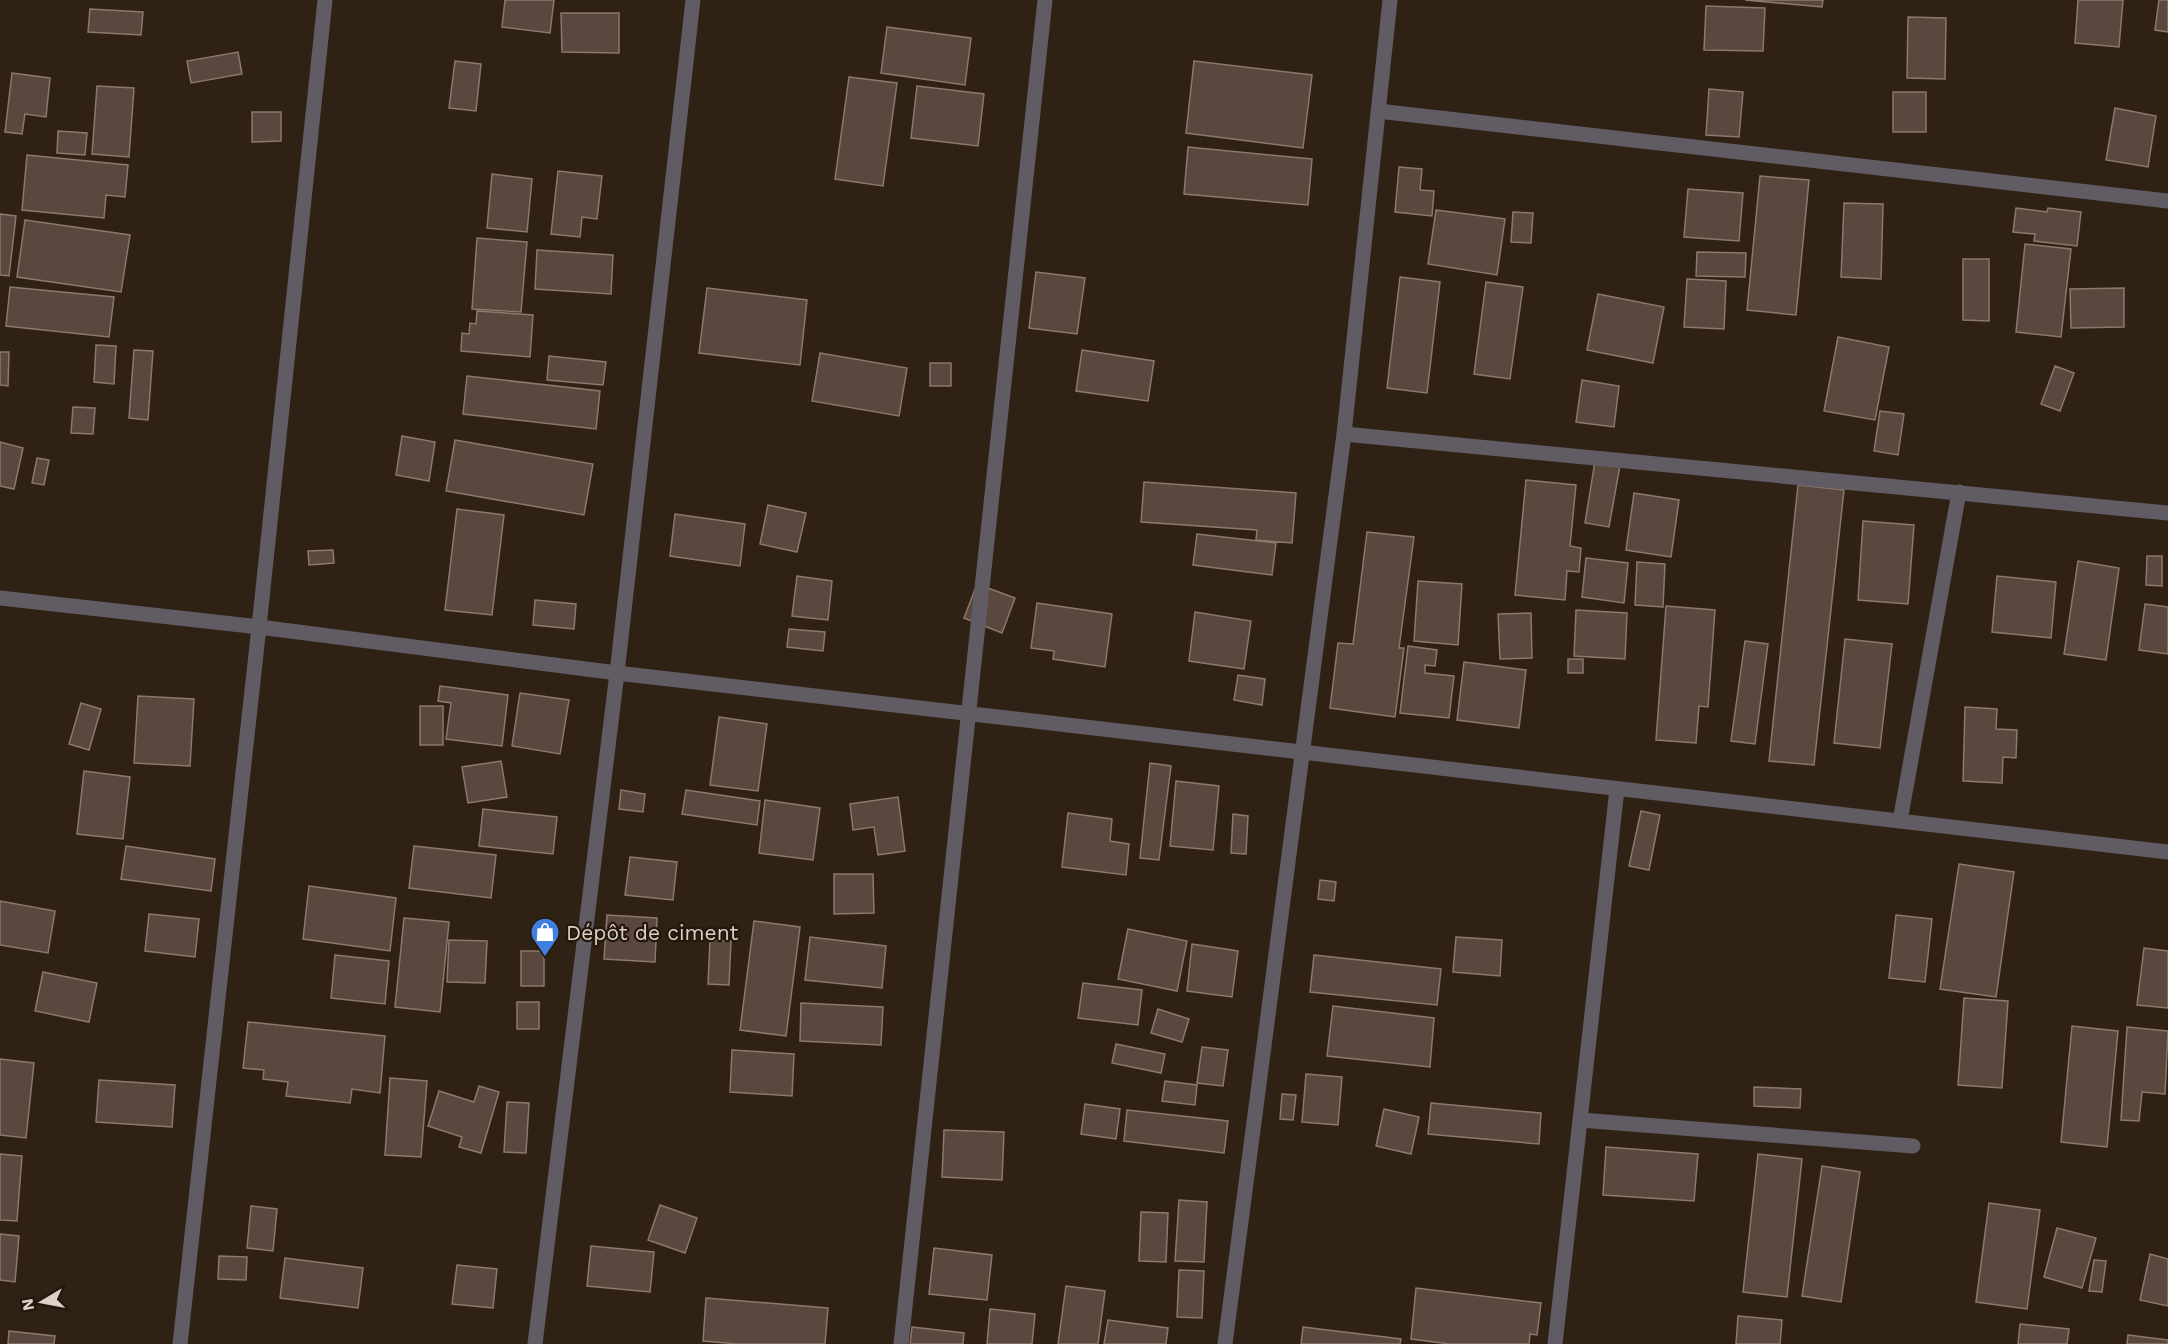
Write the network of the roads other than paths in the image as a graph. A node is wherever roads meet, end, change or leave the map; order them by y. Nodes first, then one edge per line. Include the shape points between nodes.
1 (325, 0) edge
2 (693, 0) edge
3 (1045, 0) edge
4 (1390, 0) edge
5 (1378, 111) junction
6 (2168, 201) edge
7 (1344, 434) junction
8 (1959, 492) junction
9 (2168, 513) edge
10 (0, 598) edge
11 (259, 627) junction
12 (617, 673) junction
13 (969, 714) junction
14 (1301, 752) junction
15 (1617, 789) junction
16 (1900, 821) junction
17 (2168, 852) edge
18 (1580, 1120) junction
19 (1913, 1146) dead end
20 (180, 1344) edge
21 (535, 1344) edge
22 (901, 1344) edge
23 (1225, 1344) edge
24 (1555, 1344) edge

1 - 11 street
2 - 12 street
3 - 13 street
4 - 5 street
5 - 6 street
5 - 7 street
7 - 8 street
7 - 14 street
8 - 9 street
8 - 16 street
10 - 11 street
11 - 12 street
11 - 20 street
12 - 13 street
12 - 21 street
13 - 14 street
13 - 22 street
14 - 15 street
14 - 23 street
15 - 16 street
15 - 18 street
16 - 17 street
18 - 19 street
18 - 24 street

